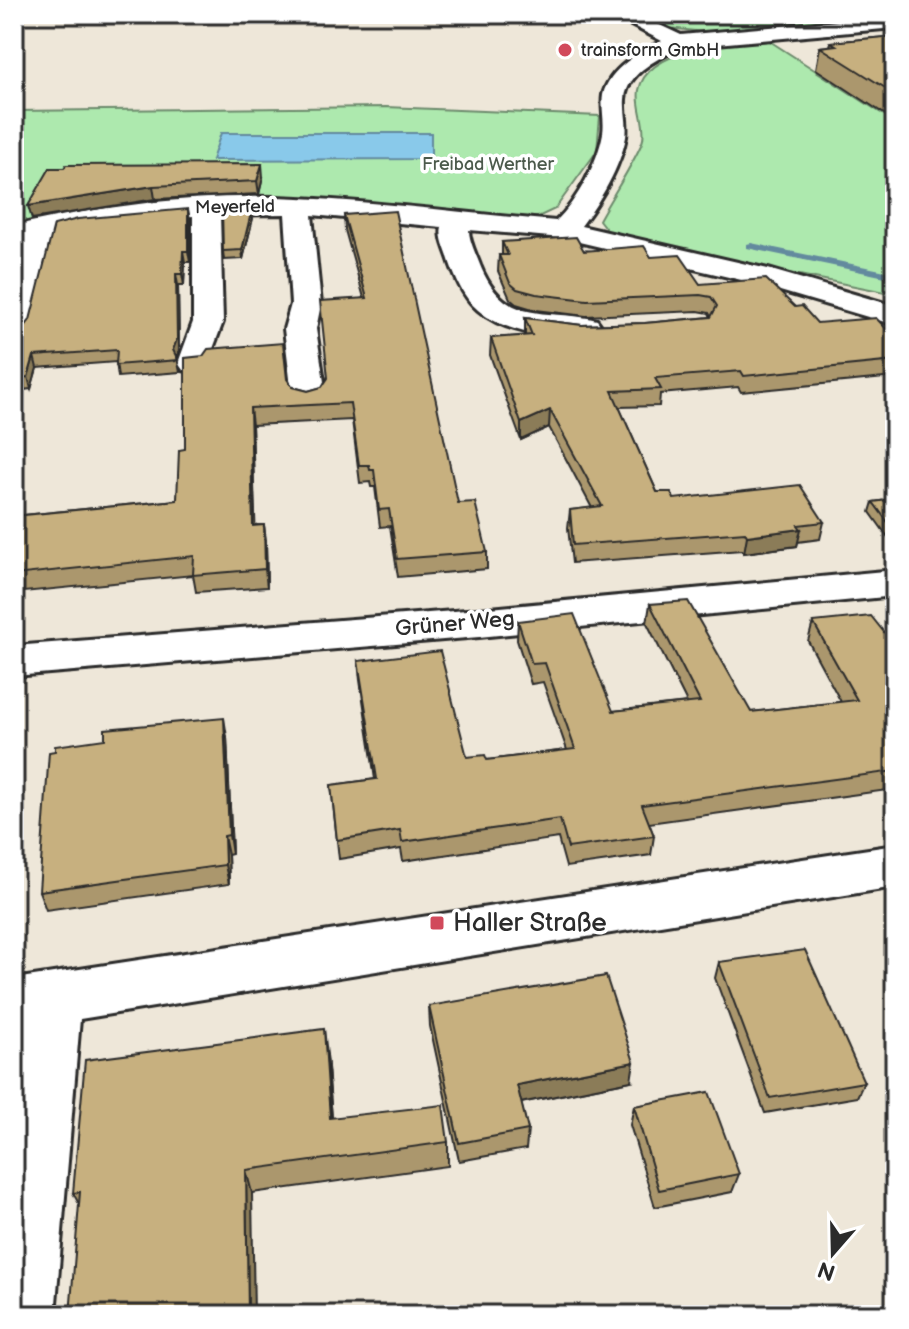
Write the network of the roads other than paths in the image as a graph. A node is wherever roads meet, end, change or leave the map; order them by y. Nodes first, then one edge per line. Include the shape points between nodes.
1 (620, 14) edge
2 (895, 22) edge
3 (678, 41) junction
4 (298, 206) junction
5 (206, 207) junction
6 (458, 221) junction
7 (28, 230) edge
8 (562, 230) junction
9 (895, 316) edge
10 (621, 326) edge
11 (14, 331) edge
12 (194, 363) edge
13 (309, 395) edge
14 (895, 583) edge
15 (14, 661) edge
16 (895, 866) edge
17 (34, 1001) edge
18 (21, 1315) edge

1 - 3 street
2 - 3 street
3 - 8 street via 629,70 615,88 612,149
4 - 5 street, Meyerfeld
4 - 6 street, Meyerfeld
4 - 13 street via 306,304 300,329
5 - 7 street, Meyerfeld via 139,211
5 - 12 street via 208,322
6 - 8 street, Meyerfeld
6 - 10 street via 454,233 476,286 497,310 545,324
7 - 11 street
8 - 9 street, Meyerfeld via 758,275
14 - 15 street, Grüner Weg
16 - 17 street
17 - 18 street

